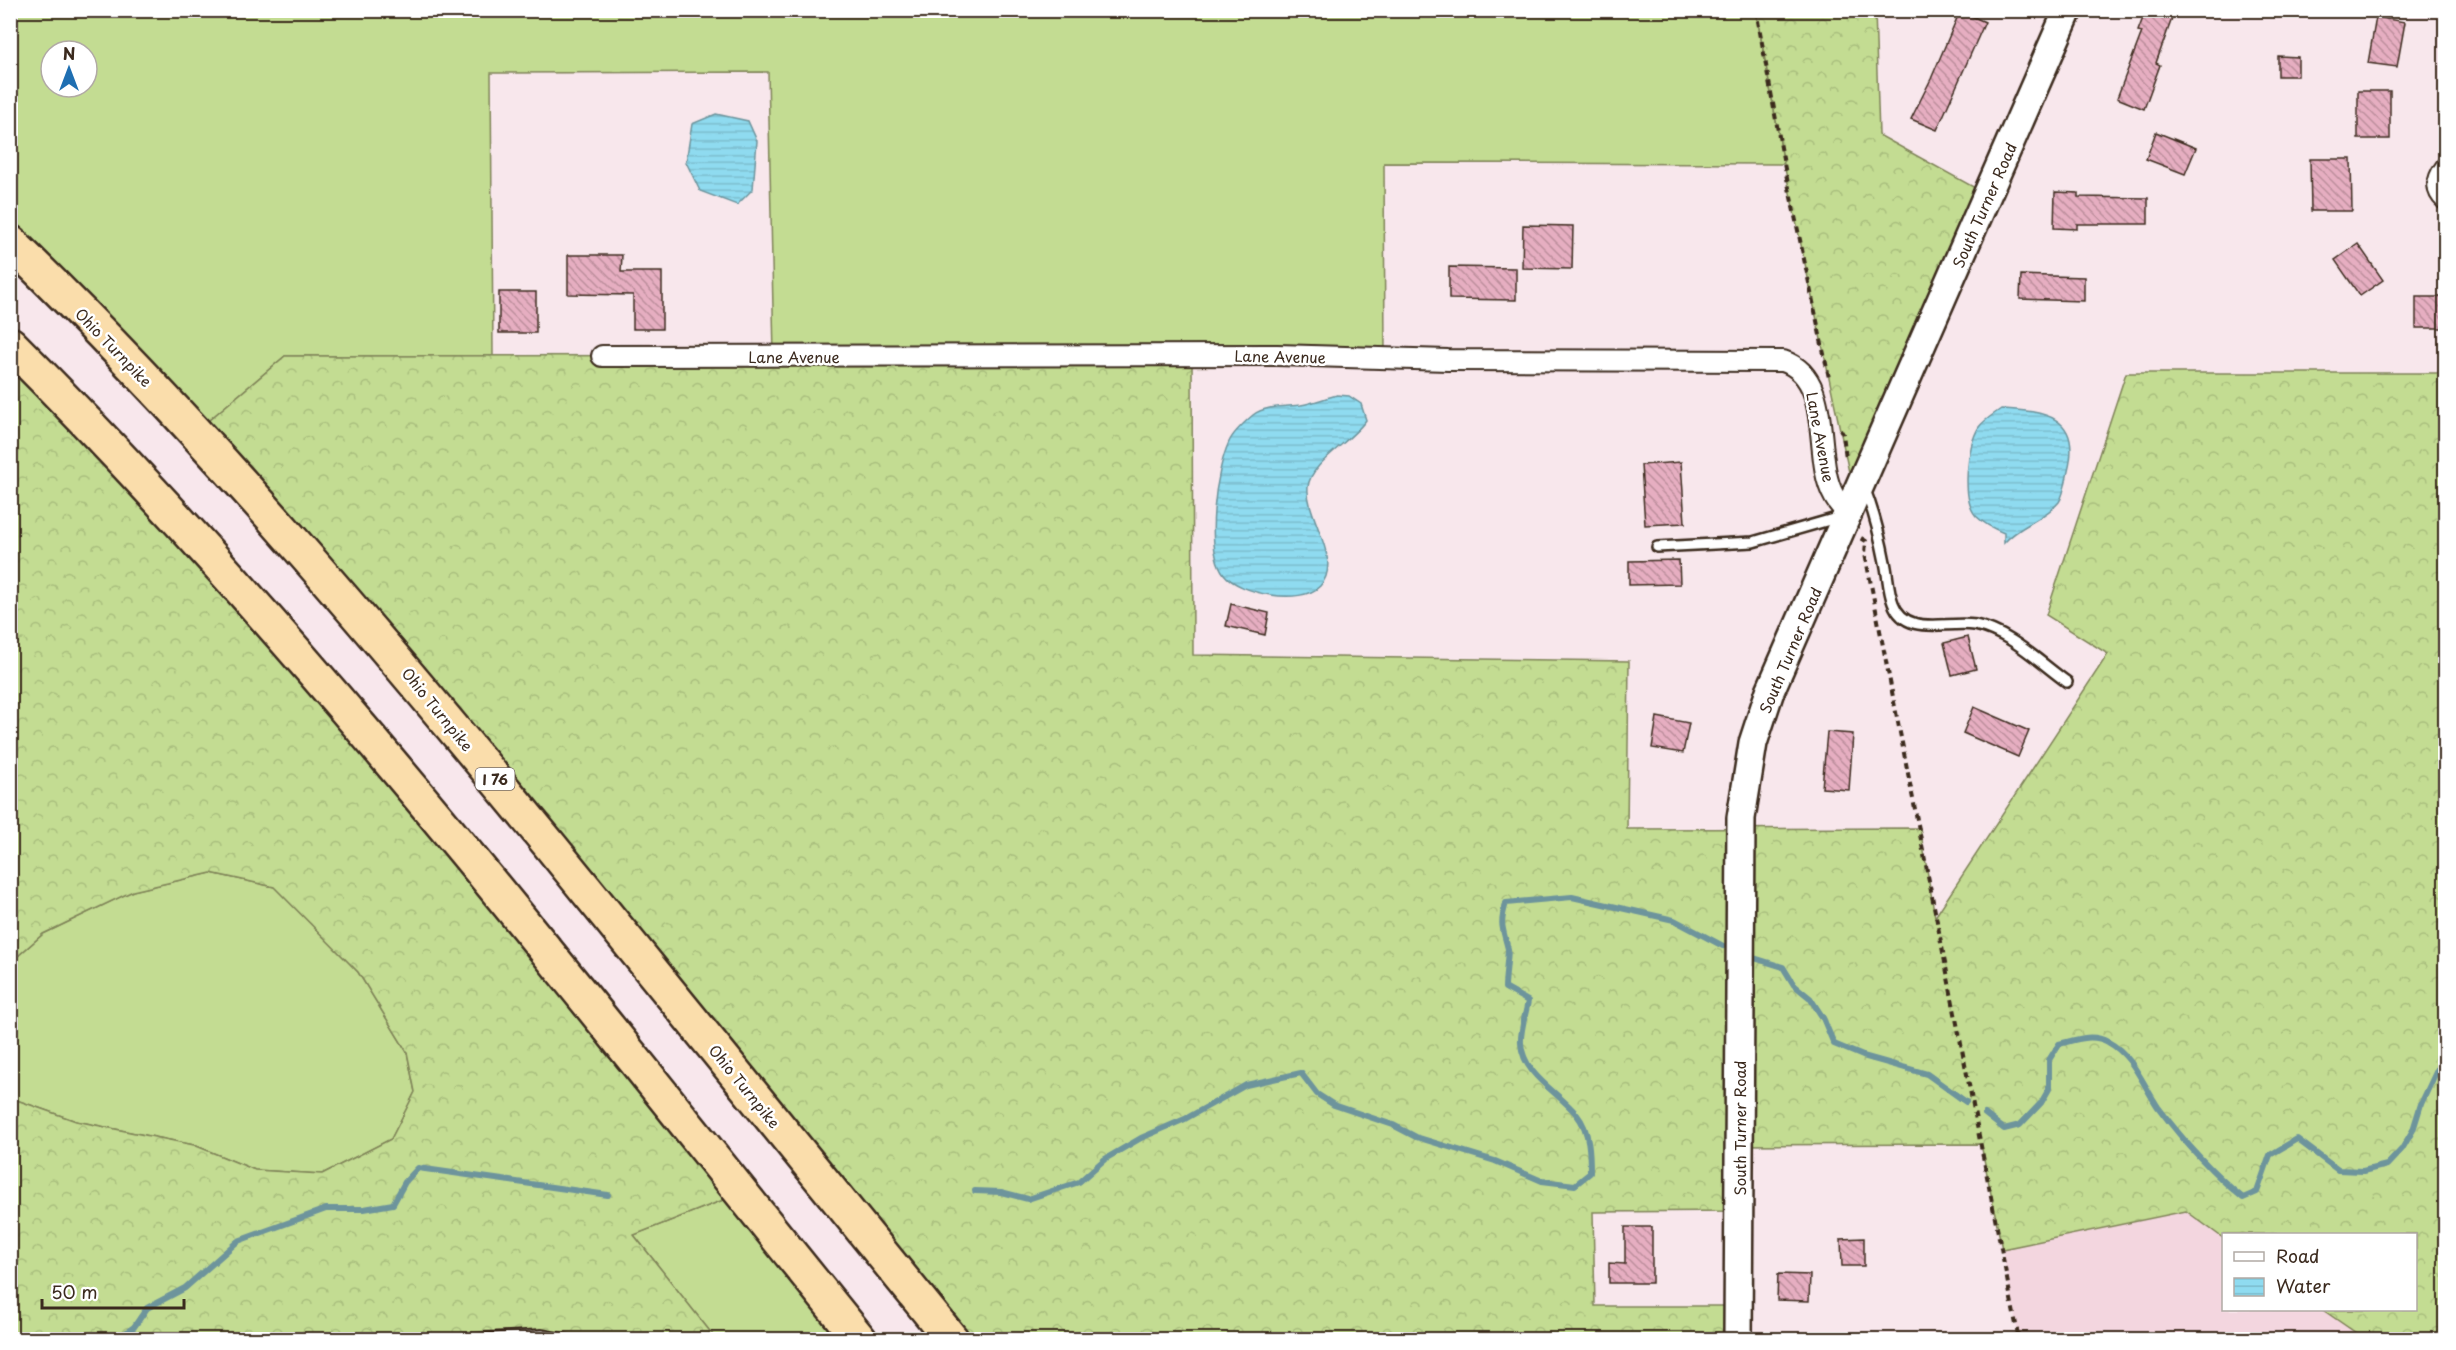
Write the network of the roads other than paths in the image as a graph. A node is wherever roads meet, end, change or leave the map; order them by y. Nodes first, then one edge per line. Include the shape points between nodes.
1 (2068, 10) edge
2 (2445, 167) edge
3 (2445, 200) edge
4 (10, 242) edge
5 (10, 344) edge
6 (602, 356) dead end
7 (1862, 482) junction
8 (1848, 514) junction
9 (1657, 548) dead end
10 (2067, 682) dead end
11 (459, 1340) edge
12 (568, 1340) edge
13 (860, 1340) edge
14 (952, 1340) edge
15 (1738, 1340) edge

1 - 7 street, South Turner Road
2 - 3 street via 2437,185
4 - 14 highway, Ohio Turnpike / I 76 via 203,440 399,661
5 - 13 highway via 223,567 339,701
6 - 8 street, Lane Avenue via 1277,355 1783,361 1809,380 1816,400 1827,477 1834,496
7 - 8 street, South Turner Road
7 - 10 lane via 1874,512 1893,603 1903,618 1917,625 1971,624 1989,628
8 - 9 lane via 1753,542
8 - 15 street, South Turner Road via 1770,691 1745,781 1741,818
11 - 12 lane via 542,1335

